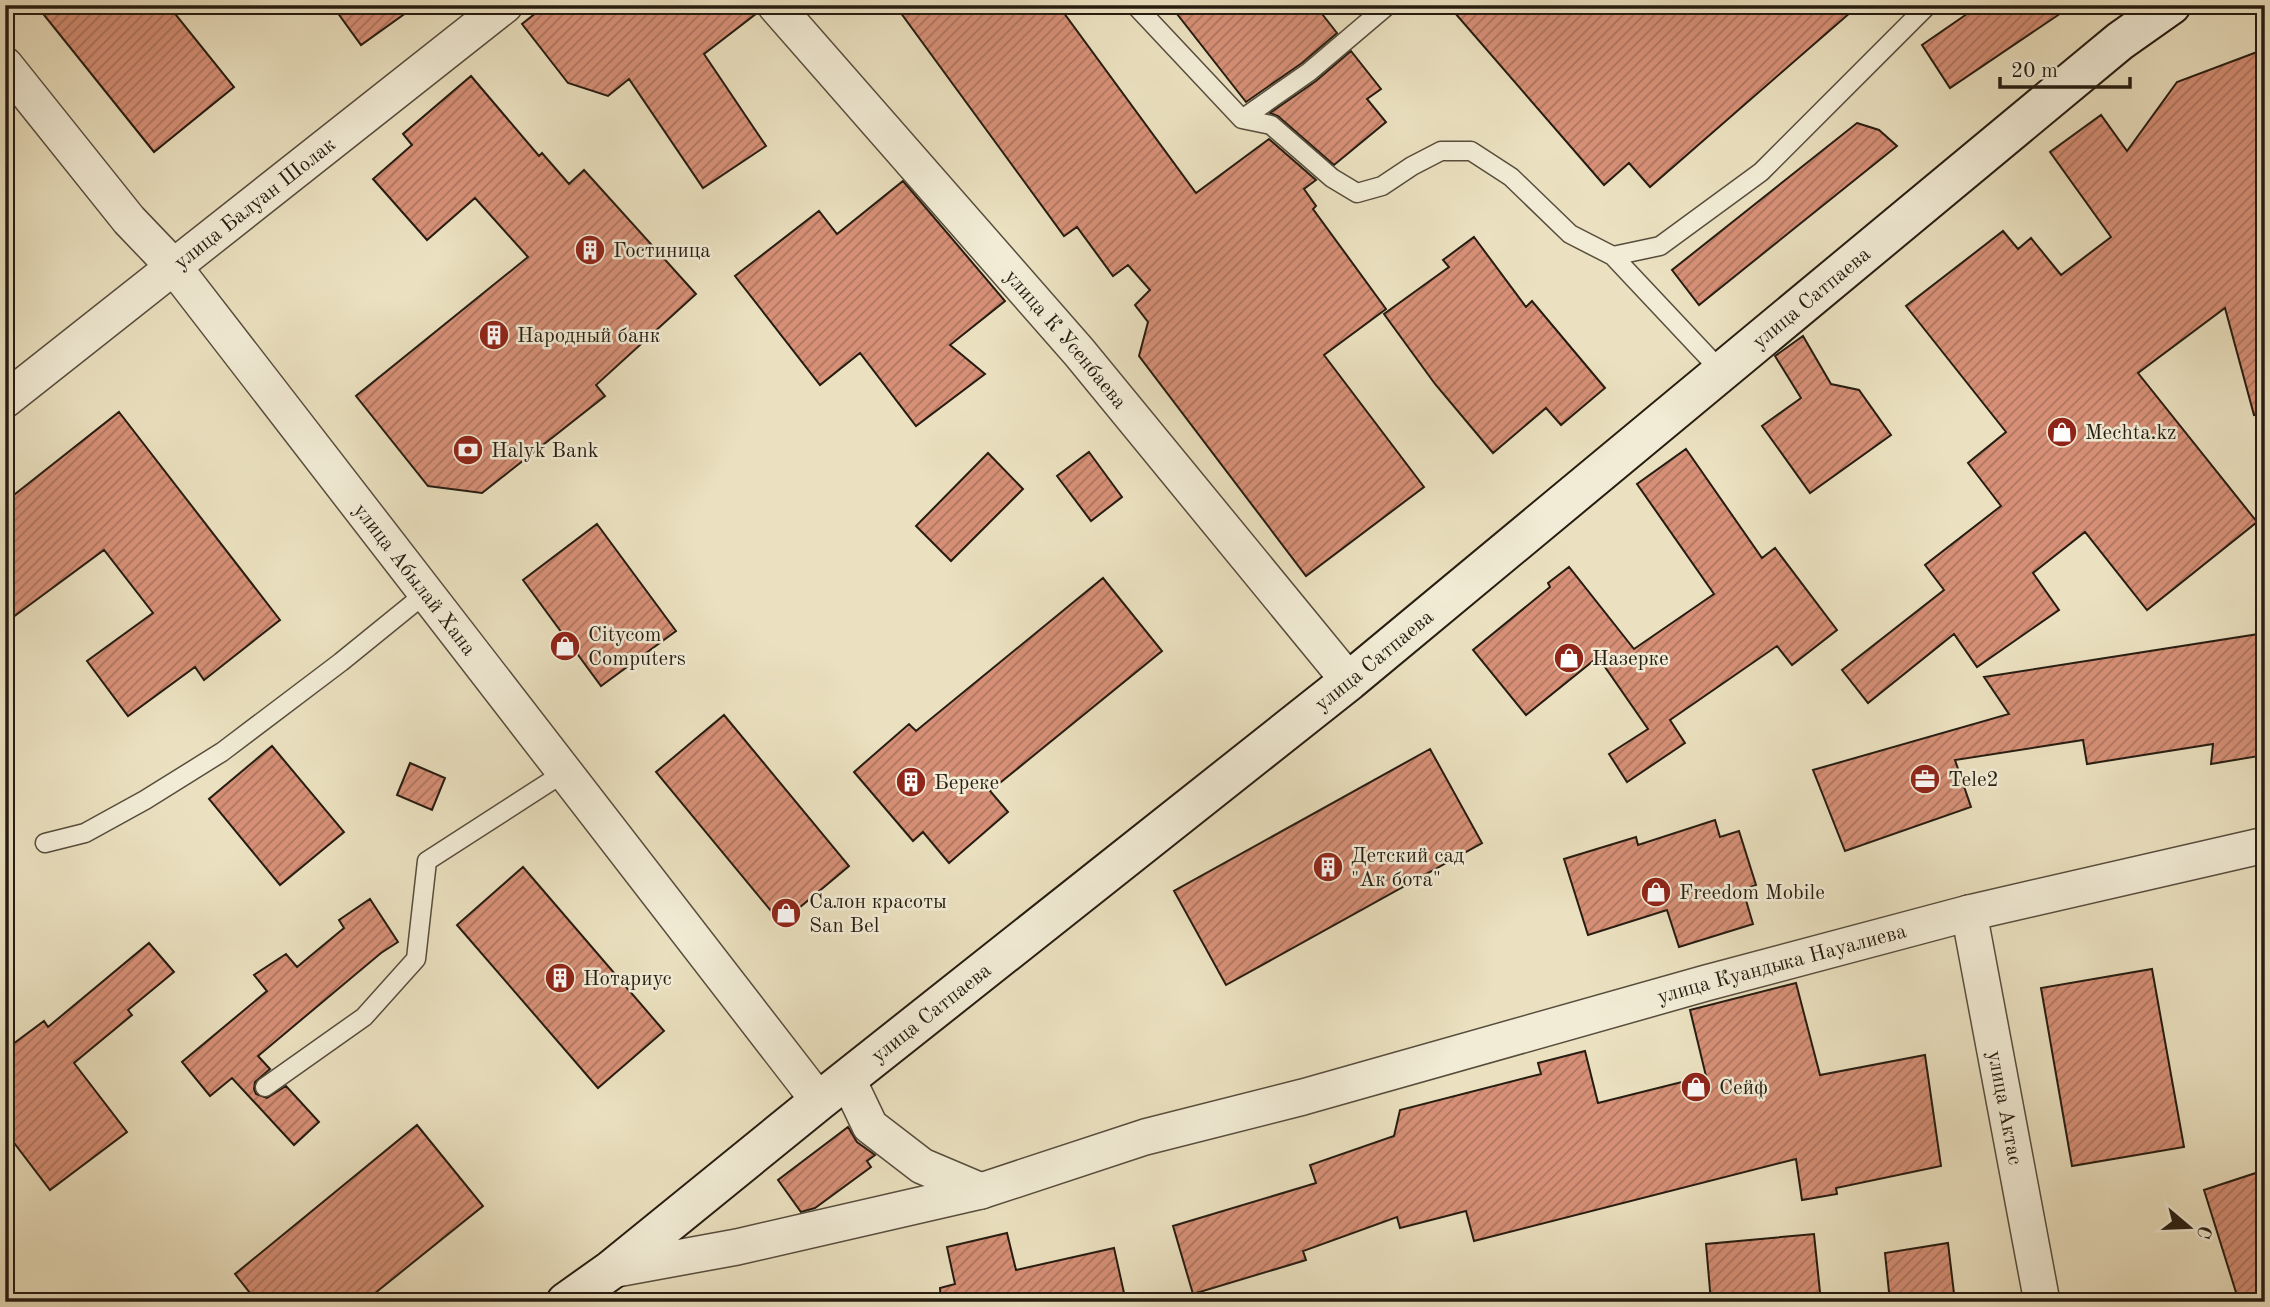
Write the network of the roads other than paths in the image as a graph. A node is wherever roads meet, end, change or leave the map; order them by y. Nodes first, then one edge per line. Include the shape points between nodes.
1 (505, 5) edge
2 (775, 5) edge
3 (1135, 5) edge
4 (1388, 5) edge
5 (1928, 5) edge
6 (2171, 5) edge
7 (5, 65) edge
8 (1242, 120) junction
9 (1614, 256) junction
10 (174, 267) junction
11 (1721, 372) junction
12 (5, 400) edge
13 (426, 593) junction
14 (1349, 681) junction
15 (565, 772) junction
16 (45, 843) dead end
17 (2265, 845) edge
18 (1969, 913) junction
19 (265, 1087) dead end
20 (833, 1090) junction
21 (981, 1191) junction
22 (611, 1270) junction
23 (566, 1302) edge
24 (2042, 1302) edge

1 - 10 street, улица Балуан Шолак
2 - 14 street, улица К Усенбаева via 1079,352
3 - 8 lane
4 - 8 lane via 1309,72
5 - 9 lane via 1761,172 1660,246
6 - 11 street, улица Сатпаева via 2120,41
7 - 10 street, улица Абылай Хана via 129,220
8 - 9 lane via 1271,125 1332,178 1357,193 1382,186 1441,151 1471,150 1511,177 1570,234
9 - 11 lane
10 - 12 street, улица Балуан Шолак
10 - 13 street, улица Абылай Хана
11 - 14 street, улица Сатпаева
13 - 15 street, улица Абылай Хана
13 - 16 lane via 222,752 85,833
14 - 20 street, улица Сатпаева
15 - 19 lane via 427,861 416,960 364,1017
15 - 20 street, улица Абылай Хана
17 - 18 street, улица Куандыка Науалиева
18 - 21 street, улица Куандыка Науалиева via 1145,1137
18 - 24 street, улица Актас
20 - 21 street, улица Абылай Хана via 922,1166
20 - 22 street, улица Сатпаева
21 - 22 street, улица Куандыка Науалиева via 737,1247
22 - 23 street, улица Сатпаева

